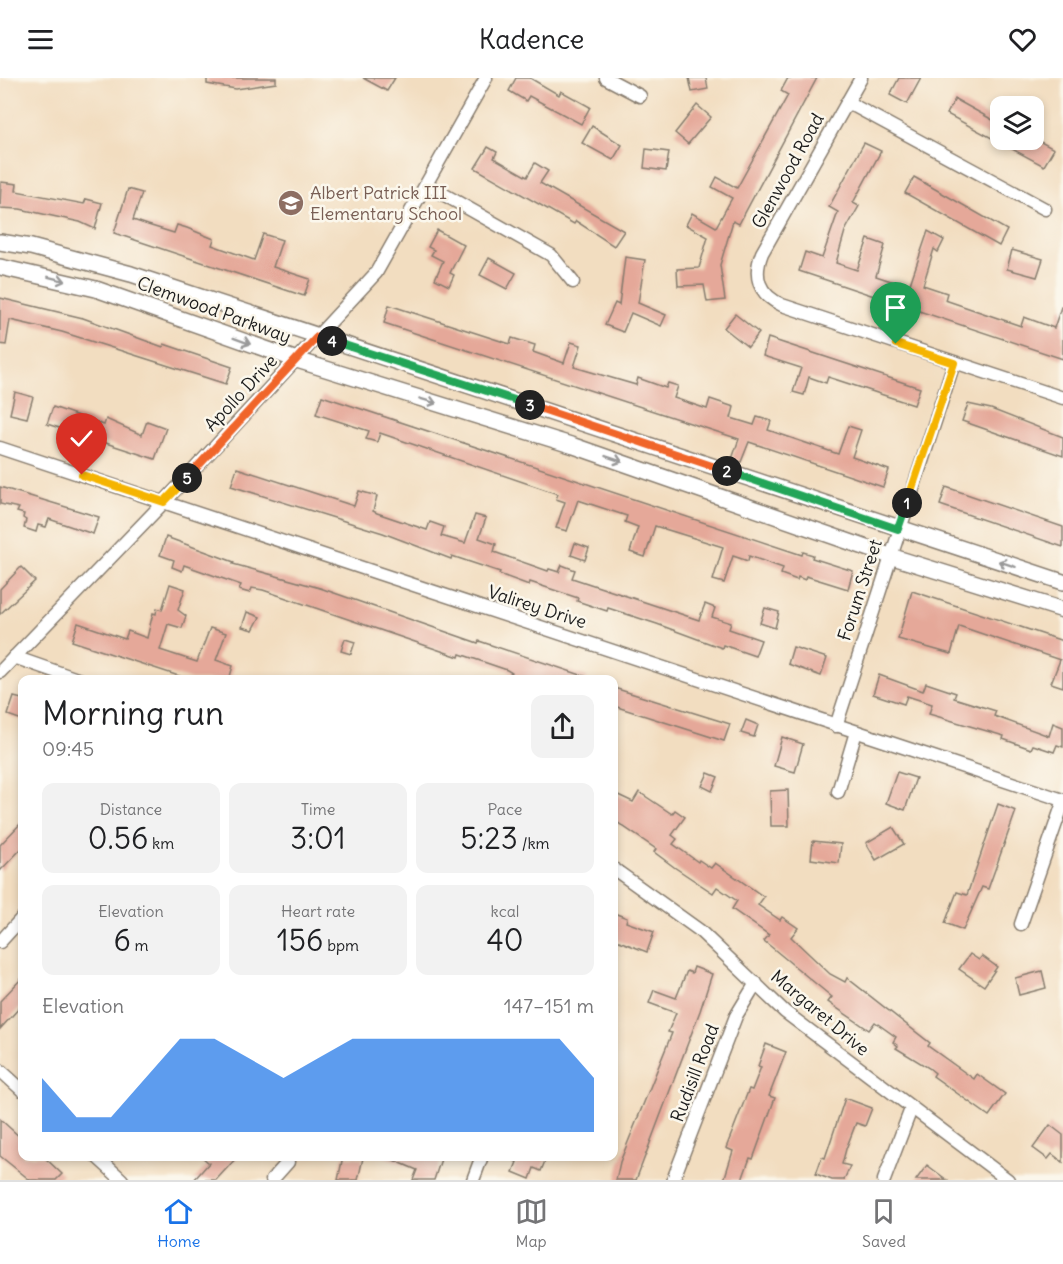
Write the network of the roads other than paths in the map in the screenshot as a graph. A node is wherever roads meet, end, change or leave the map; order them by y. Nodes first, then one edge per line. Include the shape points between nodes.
1 (486, 78) edge
2 (606, 78) edge
3 (861, 78) edge
4 (640, 96) dead end
5 (848, 102) junction
6 (427, 185) junction
7 (1045, 209) dead end
8 (0, 242) edge
9 (0, 267) edge
10 (573, 282) dead end
11 (317, 337) junction
12 (297, 360) junction
13 (954, 363) junction
14 (1063, 398) edge
15 (0, 448) edge
16 (164, 502) junction
17 (898, 529) junction
18 (890, 556) junction
19 (1063, 582) edge
20 (1063, 610) edge
21 (14, 657) junction
22 (0, 672) edge
23 (66, 675) edge
24 (836, 726) junction
25 (856, 732) junction
26 (838, 792) dead end
27 (1063, 802) edge
28 (618, 872) edge
29 (18, 922) edge
30 (1021, 924) dead end
31 (0, 942) edge
32 (756, 983) junction
33 (0, 1070) edge
34 (18, 1086) edge
35 (911, 1109) junction
36 (101, 1161) edge
37 (480, 1161) edge
38 (288, 1162) dead end
39 (122, 1180) edge
40 (272, 1180) edge
41 (473, 1180) edge
42 (673, 1180) edge
43 (884, 1180) edge
44 (1008, 1180) edge

1 - 6 street, Apollo Drive
2 - 4 street
3 - 5 street, Glenwood Road
5 - 7 street
5 - 13 street, Glenwood Road via 762,254 757,267 759,285 768,297 782,305
6 - 10 street via 551,255
6 - 11 street, Apollo Drive via 376,273
8 - 11 street, Clemwood Parkway via 131,274
9 -> 12 street, Clemwood Parkway via 96,289
11 - 12 street, Apollo Drive
11 - 17 street, Clemwood Parkway via 594,425
12 - 16 street, Apollo Drive
12 -> 18 street, Clemwood Parkway via 574,446
13 - 14 street
13 - 17 street, Forum Street
15 - 16 street, Valirey Drive
16 - 21 street, Apollo Drive
16 - 24 street, Valirey Drive
17 - 18 street, Forum Street
19 -> 17 street, Clemwood Parkway
18 - 20 street, Clemwood Parkway
18 - 24 street, Forum Street
21 - 22 street, Apollo Drive
21 - 23 street
24 - 25 street, Valirey Drive
25 - 26 street
25 - 27 street, Valirey Drive
27 - 30 street
28 - 32 street, Margaret Drive via 699,930
29 - 31 street
32 - 35 street, Margaret Drive via 785,1012
32 - 42 street, Rudisill Road via 736,1016
33 - 34 street
35 - 43 street
35 - 44 street, Margaret Drive
36 - 39 street
37 - 41 street
38 - 40 street

